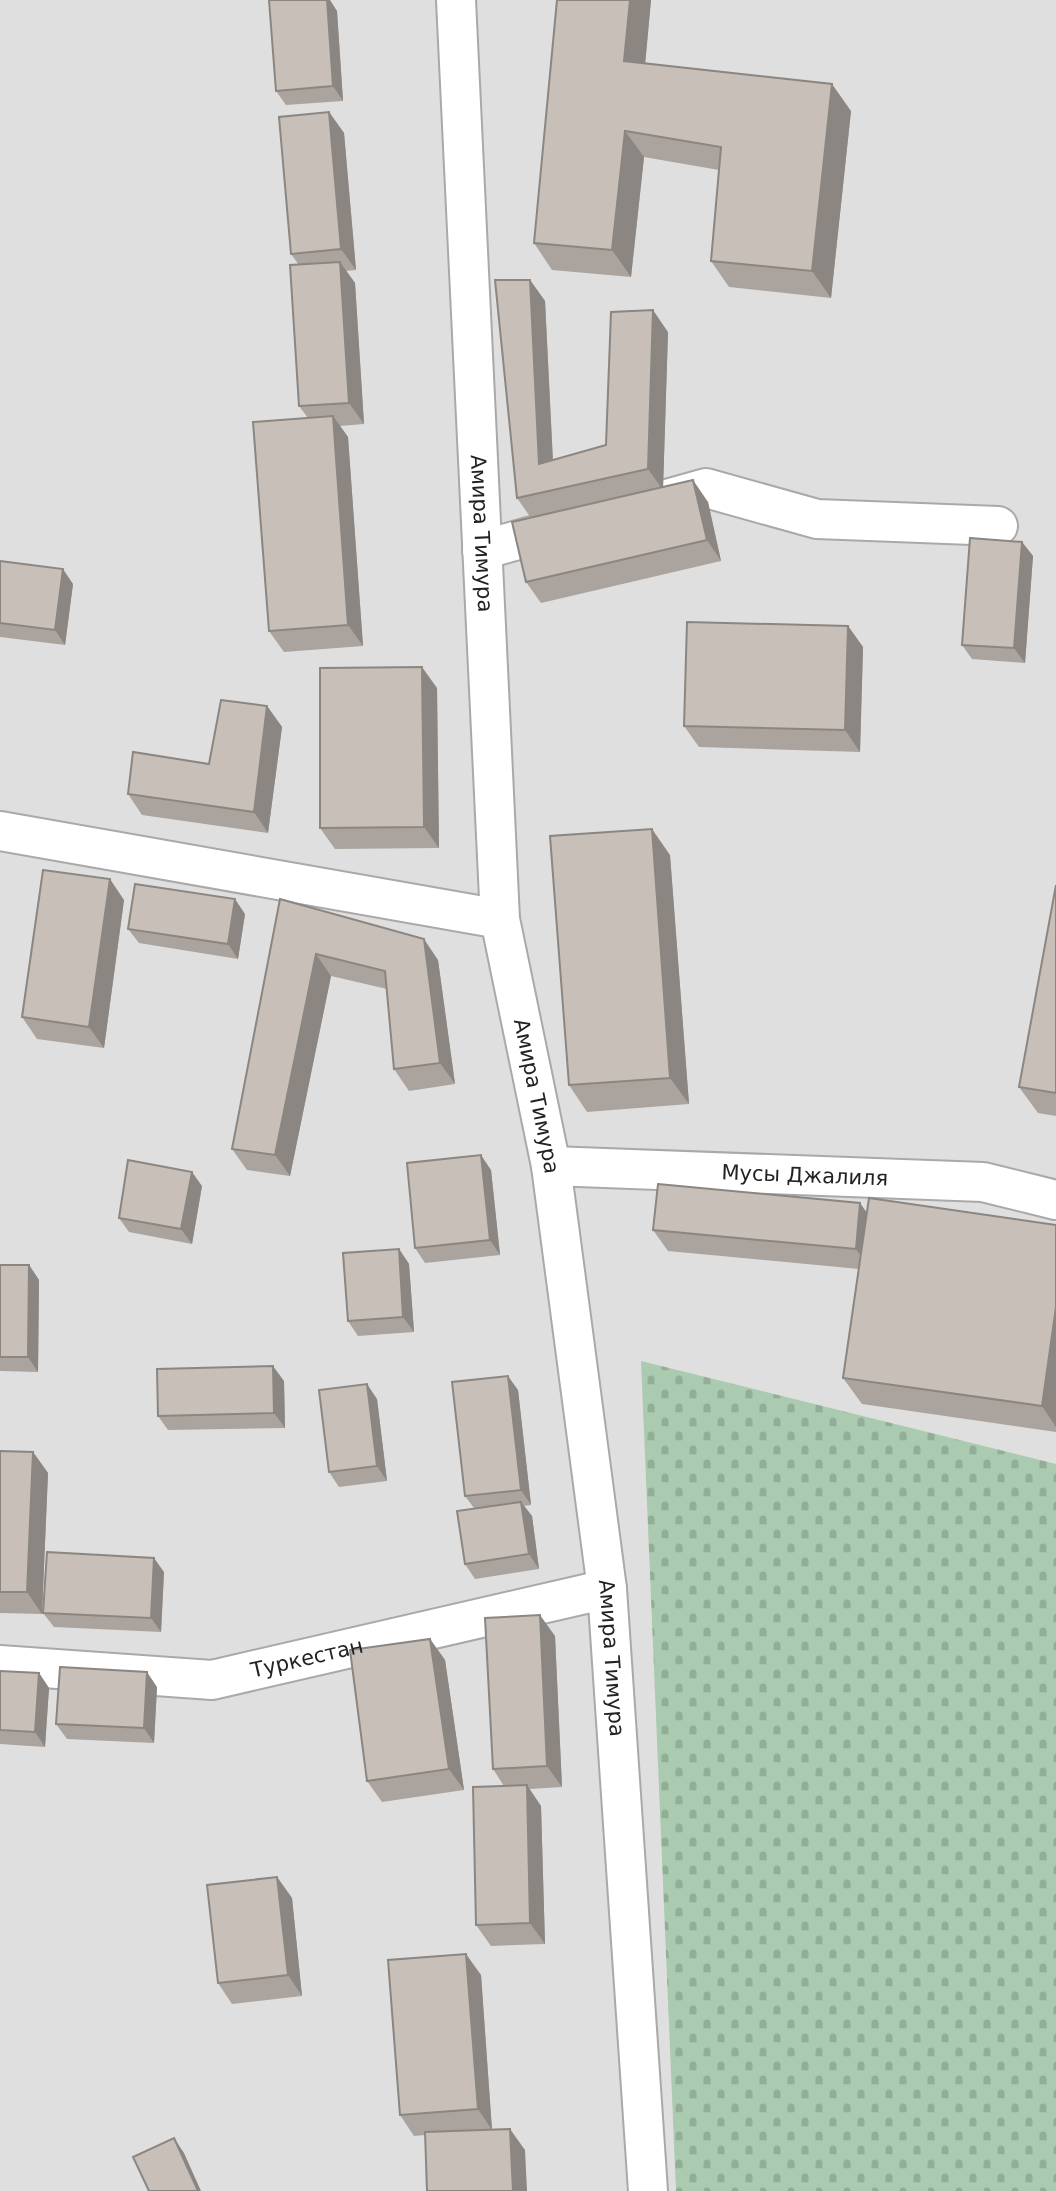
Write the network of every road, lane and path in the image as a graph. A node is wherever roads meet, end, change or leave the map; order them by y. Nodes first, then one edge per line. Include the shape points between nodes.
1 (456, 0) edge
2 (998, 526) dead end
3 (482, 550) junction
4 (0, 831) edge
5 (500, 919) junction
6 (551, 1166) junction
7 (1056, 1200) edge
8 (607, 1589) junction
9 (0, 1665) edge
10 (648, 2191) edge

1 - 3 street, Амира Тимура
2 - 3 street via 817,519 706,488
3 - 5 street, Амира Тимура
4 - 5 street
5 - 6 street, Амира Тимура
6 - 7 street, Мусы Джалиля via 983,1182
6 - 8 street, Амира Тимура
8 - 9 street, Туркестан via 212,1679
8 - 10 street, Амира Тимура

